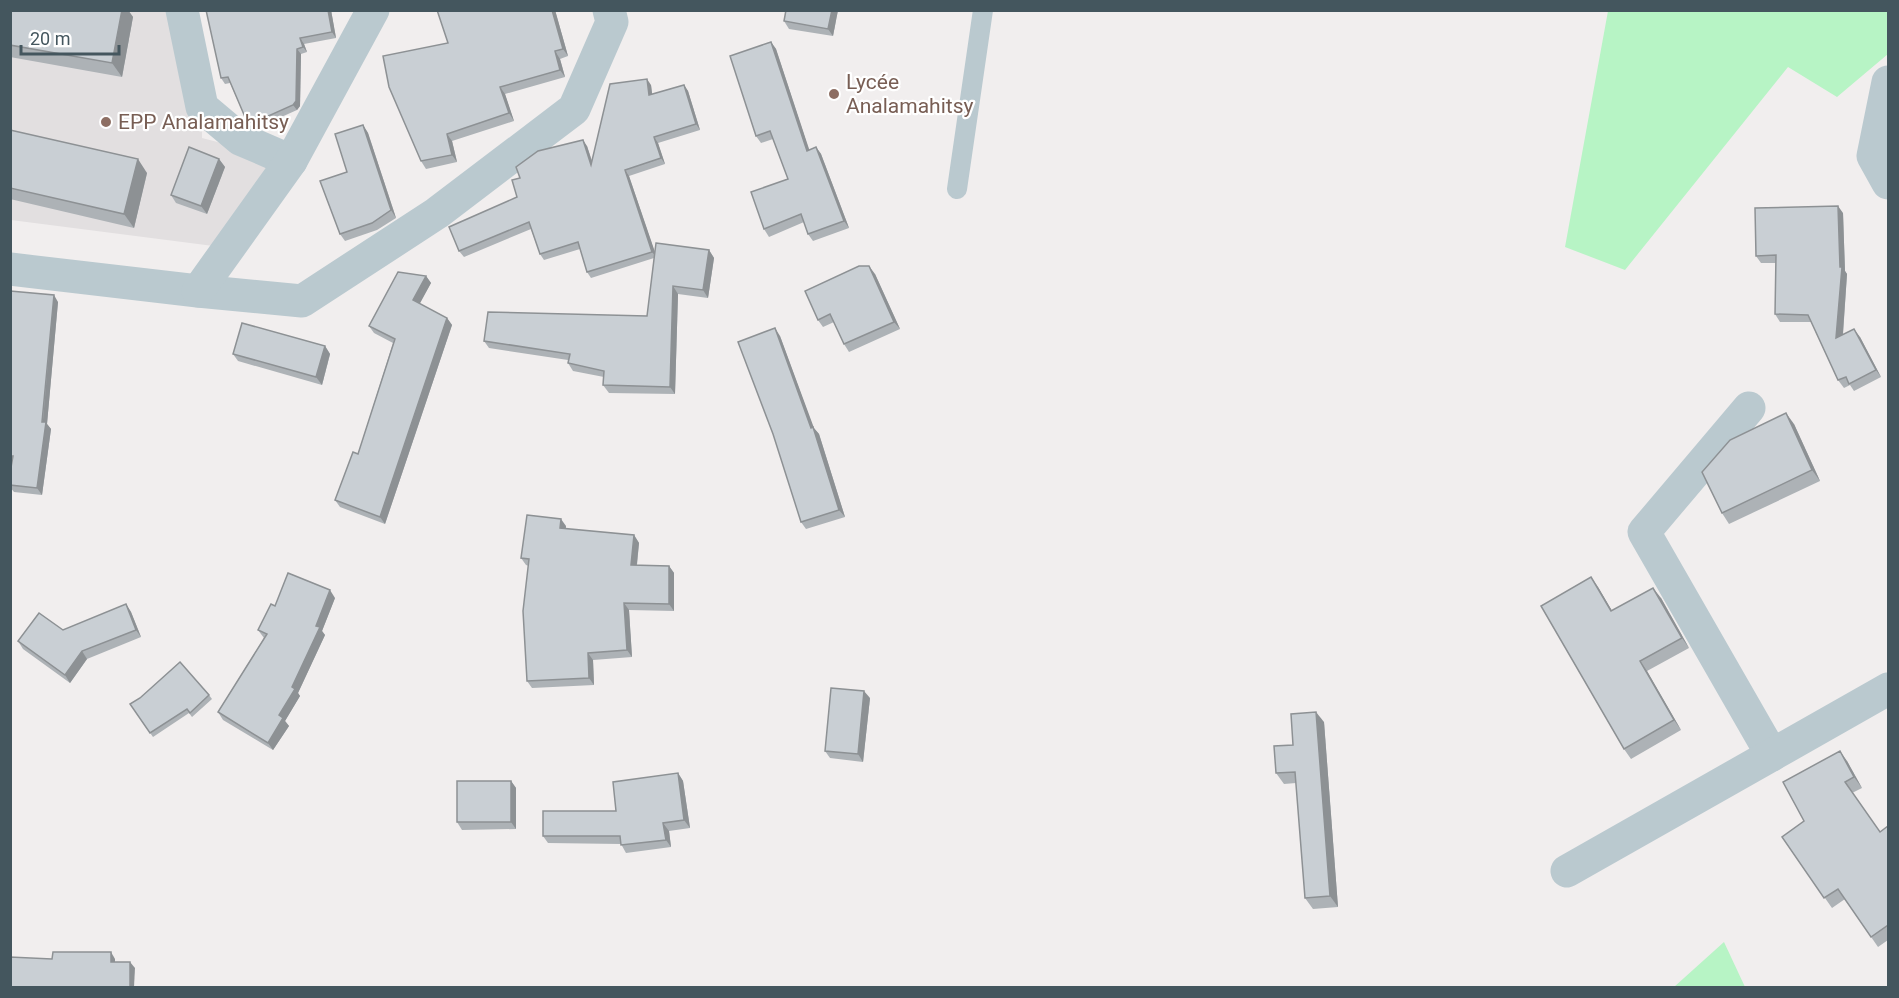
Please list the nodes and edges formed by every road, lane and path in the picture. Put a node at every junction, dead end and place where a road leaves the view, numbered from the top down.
1 (182, 10) edge
2 (373, 10) edge
3 (609, 10) edge
4 (982, 10) edge
5 (1888, 82) edge
6 (291, 161) junction
7 (1888, 183) edge
8 (957, 189) dead end
9 (10, 268) edge
10 (198, 291) junction
11 (1749, 408) dead end
12 (1888, 689) edge
13 (1772, 755) junction
14 (1567, 871) dead end

1 - 6 street
2 - 6 street
3 - 10 street
4 - 8 lane
5 - 7 street
6 - 10 street
9 - 10 street
11 - 13 street
12 - 13 street
13 - 14 street

